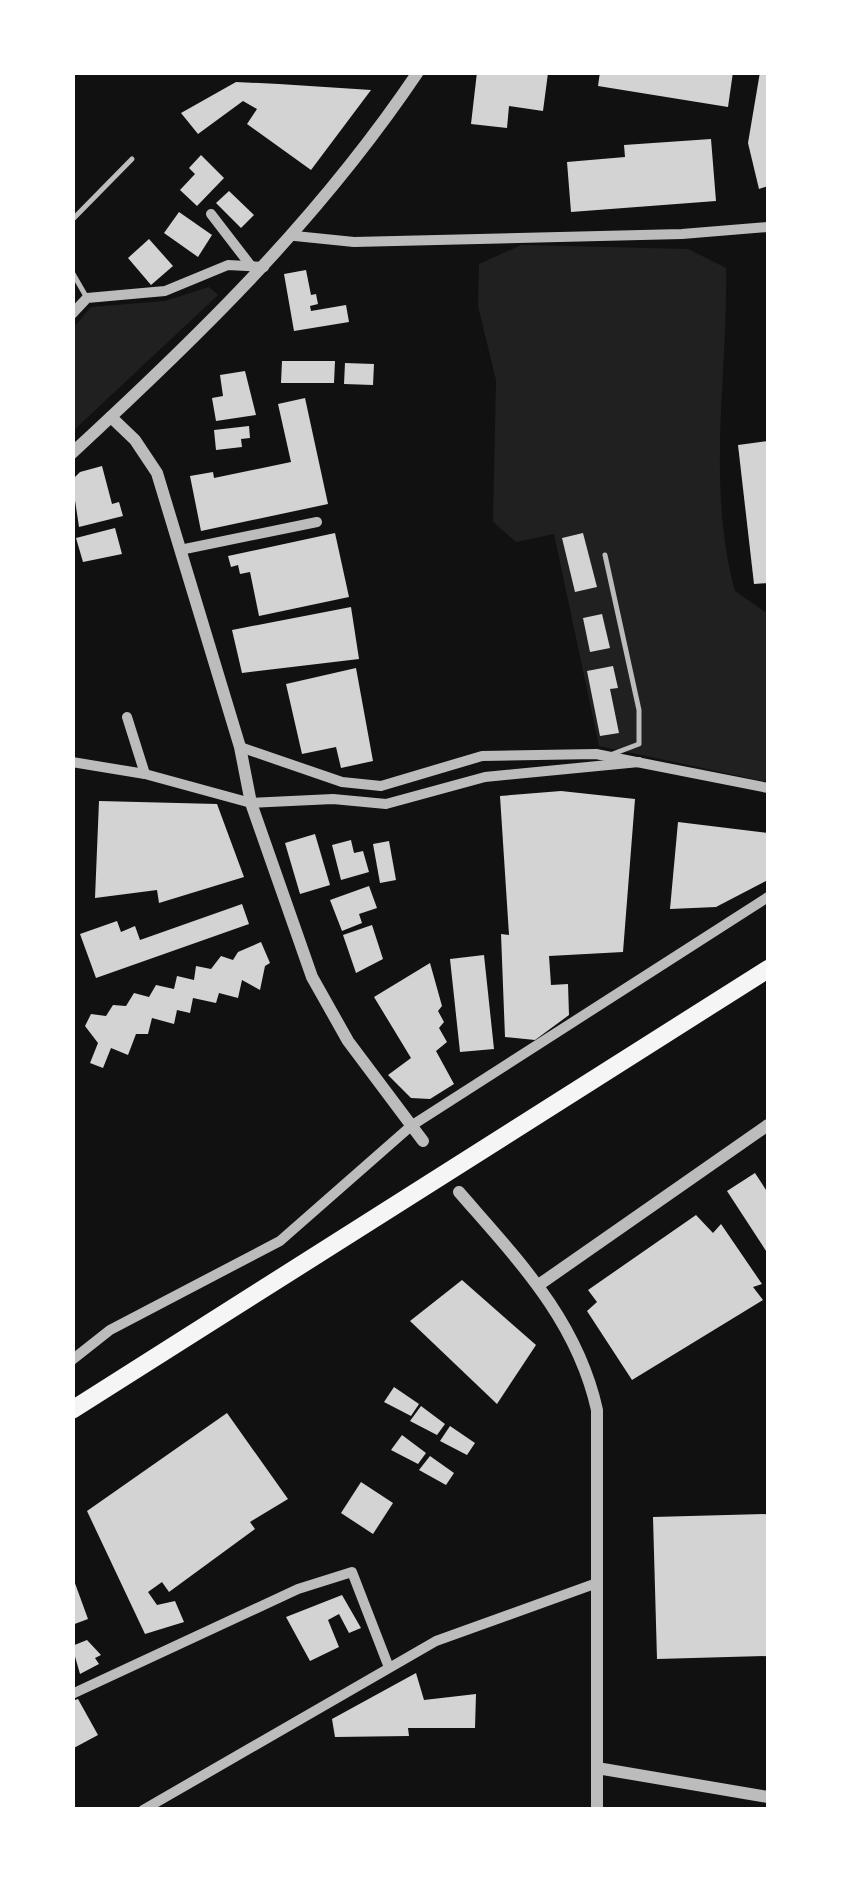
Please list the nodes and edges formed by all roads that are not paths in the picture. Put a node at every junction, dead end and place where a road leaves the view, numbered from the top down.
1 (418, 72) edge
2 (132, 159) dead end
3 (211, 214) dead end
4 (72, 220) edge
5 (768, 227) edge
6 (295, 236) junction
7 (257, 267) junction
8 (72, 272) edge
9 (87, 298) junction
10 (72, 314) edge
11 (111, 418) junction
12 (72, 453) edge
13 (317, 522) dead end
14 (180, 550) junction
15 (605, 555) dead end
16 (127, 718) dead end
17 (240, 748) junction
18 (607, 756) junction
19 (72, 762) edge
20 (638, 762) junction
21 (145, 774) junction
22 (768, 788) edge
23 (252, 804) junction
24 (768, 896) edge
25 (768, 970) edge
26 (768, 1125) edge
27 (411, 1126) junction
28 (423, 1141) dead end
29 (459, 1192) dead end
30 (540, 1284) junction
31 (72, 1360) edge
32 (72, 1410) edge
33 (597, 1583) junction
34 (388, 1665) junction
35 (72, 1694) edge
36 (597, 1768) junction
37 (768, 1797) edge
38 (143, 1810) edge
39 (597, 1810) edge

1 - 6 street
2 - 4 lane
3 - 7 street
5 - 6 street
6 - 7 street
7 - 9 street
7 - 11 street
8 - 9 lane
9 - 10 street
11 - 12 street
11 - 14 street
13 - 14 street
14 - 17 street
15 - 18 lane
16 - 21 street
17 - 18 street
17 - 23 street
18 - 20 street
19 - 21 street
20 - 22 street
20 - 23 street
21 - 23 street
23 - 27 street
24 - 27 street
25 - 32 highway
26 - 30 street
27 - 28 street
27 - 31 street
29 - 30 street
30 - 33 street
33 - 34 street
33 - 36 street
34 - 35 street
34 - 38 street
36 - 37 street
36 - 39 street

